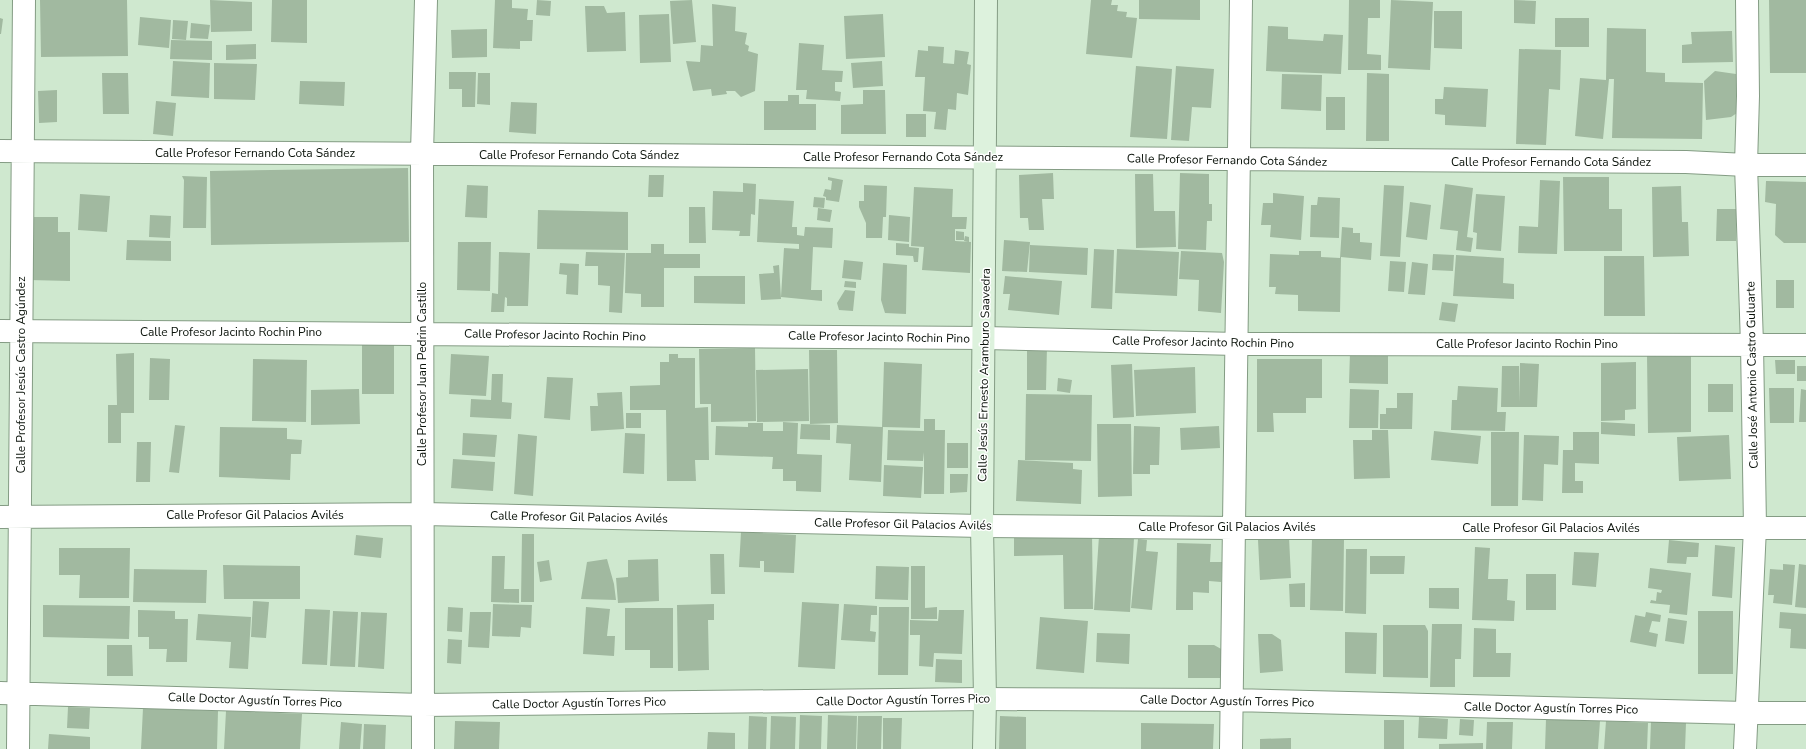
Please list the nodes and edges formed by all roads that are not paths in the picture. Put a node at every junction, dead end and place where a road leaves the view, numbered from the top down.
1 (24, 0) edge
2 (426, 0) edge
3 (986, 0) edge
4 (1241, 0) edge
5 (1747, 0) edge
6 (0, 151) edge
7 (23, 151) junction
8 (422, 154) junction
9 (985, 157) junction
10 (1239, 160) junction
11 (1746, 165) junction
12 (1806, 165) edge
13 (21, 331) junction
14 (0, 332) edge
15 (422, 333) junction
16 (984, 338) junction
17 (1236, 344) junction
18 (1752, 344) junction
19 (1806, 345) edge
20 (423, 514) junction
21 (10, 517) edge
22 (982, 526) junction
23 (1755, 527) junction
24 (1234, 528) junction
25 (1806, 528) edge
26 (9, 693) edge
27 (985, 699) junction
28 (1232, 700) junction
29 (423, 704) junction
30 (1746, 713) junction
31 (1806, 713) edge
32 (18, 749) edge
33 (423, 749) edge
34 (984, 749) edge
35 (1231, 749) edge
36 (1745, 749) edge

1 - 7 street, Calle Profesor Jesús Castro Agúndez
2 - 8 street, Calle Profesor Juan Pedrin Castillo
3 - 9 street, Calle Jesús Ernesto Aramburo Saavedra
4 - 10 street
5 - 11 street, Calle José Antonio Castro Guluarte
6 - 7 street, Calle Profesor Fernando Cota Sández
7 - 8 street, Calle Profesor Fernando Cota Sández
7 - 13 street, Calle Profesor Jesús Castro Agúndez
8 - 9 street, Calle Profesor Fernando Cota Sández
8 - 15 street, Calle Profesor Juan Pedrin Castillo
9 - 10 street, Calle Profesor Fernando Cota Sández
9 - 16 street, Calle Jesús Ernesto Aramburo Saavedra
10 - 11 street, Calle Profesor Fernando Cota Sández
10 - 17 street
11 - 12 street, Calle Profesor Fernando Cota Sández
11 - 18 street, Calle José Antonio Castro Guluarte
13 - 14 street, Calle Profesor Jacinto Rochin Pino
13 - 15 street, Calle Profesor Jacinto Rochin Pino
13 - 21 street, Calle Profesor Jesús Castro Agúndez
15 - 16 street, Calle Profesor Jacinto Rochin Pino
15 - 20 street, Calle Profesor Juan Pedrin Castillo
16 - 17 street, Calle Profesor Jacinto Rochin Pino
16 - 22 street, Calle Jesús Ernesto Aramburo Saavedra
17 - 18 street, Calle Profesor Jacinto Rochin Pino
17 - 24 street
18 - 19 street, Calle Profesor Jacinto Rochin Pino
18 - 23 street, Calle José Antonio Castro Guluarte
20 - 21 street, Calle Profesor Gil Palacios Avilés
20 - 22 street, Calle Profesor Gil Palacios Avilés
20 - 29 street, Calle Profesor Juan Pedrin Castillo
21 - 26 street, Calle Profesor Jesús Castro Agúndez
22 - 24 street, Calle Profesor Gil Palacios Avilés
22 - 27 street, Calle Jesús Ernesto Aramburo Saavedra
23 - 24 street, Calle Profesor Gil Palacios Avilés
23 - 25 street, Calle Profesor Gil Palacios Avilés
23 - 30 street, Calle José Antonio Castro Guluarte
24 - 28 street
26 - 29 street, Calle Doctor Agustín Torres Pico
26 - 32 street, Calle Profesor Jesús Castro Agúndez
27 - 28 street, Calle Doctor Agustín Torres Pico
27 - 29 street, Calle Doctor Agustín Torres Pico
27 - 34 street, Calle Jesús Ernesto Aramburo Saavedra
28 - 30 street, Calle Doctor Agustín Torres Pico
28 - 35 street
29 - 33 street, Calle Profesor Juan Pedrin Castillo
30 - 31 street, Calle Doctor Agustín Torres Pico
30 - 36 street, Calle José Antonio Castro Guluarte

